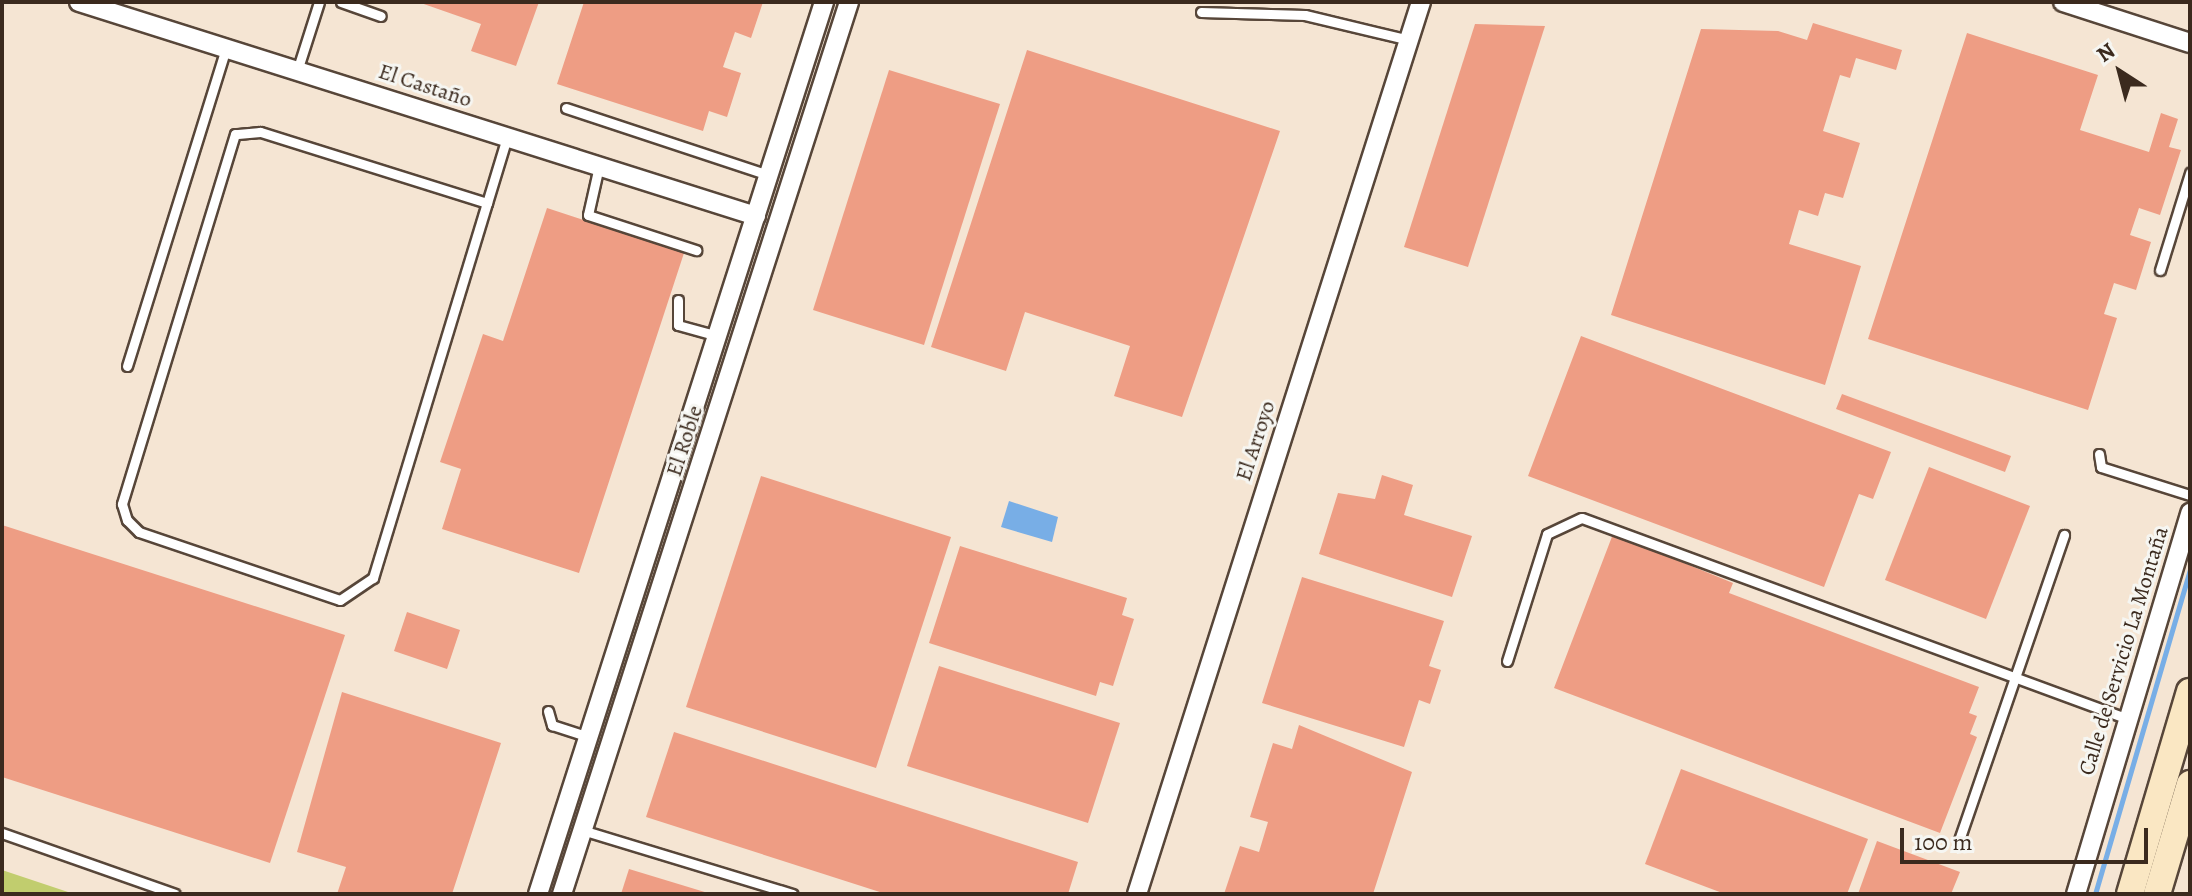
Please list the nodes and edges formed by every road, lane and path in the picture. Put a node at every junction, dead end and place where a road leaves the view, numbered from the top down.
1 (79, 2) edge
2 (319, 2) edge
3 (341, 2) edge
4 (824, 2) edge
5 (849, 2) edge
6 (1421, 2) edge
7 (2063, 2) edge
8 (1201, 12) dead end
9 (381, 16) dead end
10 (1409, 40) junction
11 (2190, 43) edge
12 (226, 49) junction
13 (297, 71) junction
14 (566, 108) dead end
15 (507, 137) junction
16 (599, 166) junction
17 (2190, 173) edge
18 (769, 175) junction
19 (487, 203) junction
20 (756, 216) junction
21 (696, 250) dead end
22 (2160, 270) dead end
23 (678, 300) dead end
24 (718, 336) junction
25 (127, 366) dead end
26 (2099, 454) dead end
27 (674, 475) junction
28 (697, 482) junction
29 (2190, 495) edge
30 (2190, 513) edge
31 (2064, 535) dead end
32 (1507, 661) dead end
33 (2015, 677) junction
34 (2190, 692) edge
35 (548, 711) dead end
36 (2128, 719) junction
37 (589, 737) junction
38 (2190, 784) edge
39 (582, 830) junction
40 (2, 833) edge
41 (1958, 843) dead end
42 (175, 894) edge
43 (538, 894) edge
44 (562, 894) edge
45 (793, 894) edge
46 (1137, 894) edge
47 (2076, 894) edge
48 (2130, 894) edge
49 (2157, 894) edge

1 - 12 street, El Castaño
2 - 13 lane
3 - 9 lane
4 - 18 street, El Roble
5 - 28 street, El Roble
6 - 10 street, El Arroyo
7 - 11 street
8 - 10 lane
10 - 46 street, El Arroyo
12 - 13 street, El Castaño
12 - 25 lane
13 - 15 street, El Castaño
14 - 18 lane
15 - 16 street, El Castaño
15 - 19 lane
16 - 20 street, El Castaño
16 - 21 lane
17 - 22 lane
18 - 20 street, El Roble
19 - 19 lane
20 - 24 street, El Roble
23 - 24 lane
24 - 27 street, El Roble
26 - 29 lane
27 - 28 street
27 - 37 street, El Roble
28 - 39 street, El Roble
30 - 36 street, Calle de Servicio La Montaña
31 - 33 lane
32 - 33 lane
33 - 36 lane
33 - 41 lane
34 - 48 main road
35 - 37 lane
36 - 47 street, Calle de Servicio La Montaña
37 - 43 street, El Roble
38 - 49 main road
39 - 44 street, El Roble
39 - 45 lane
40 - 42 lane

